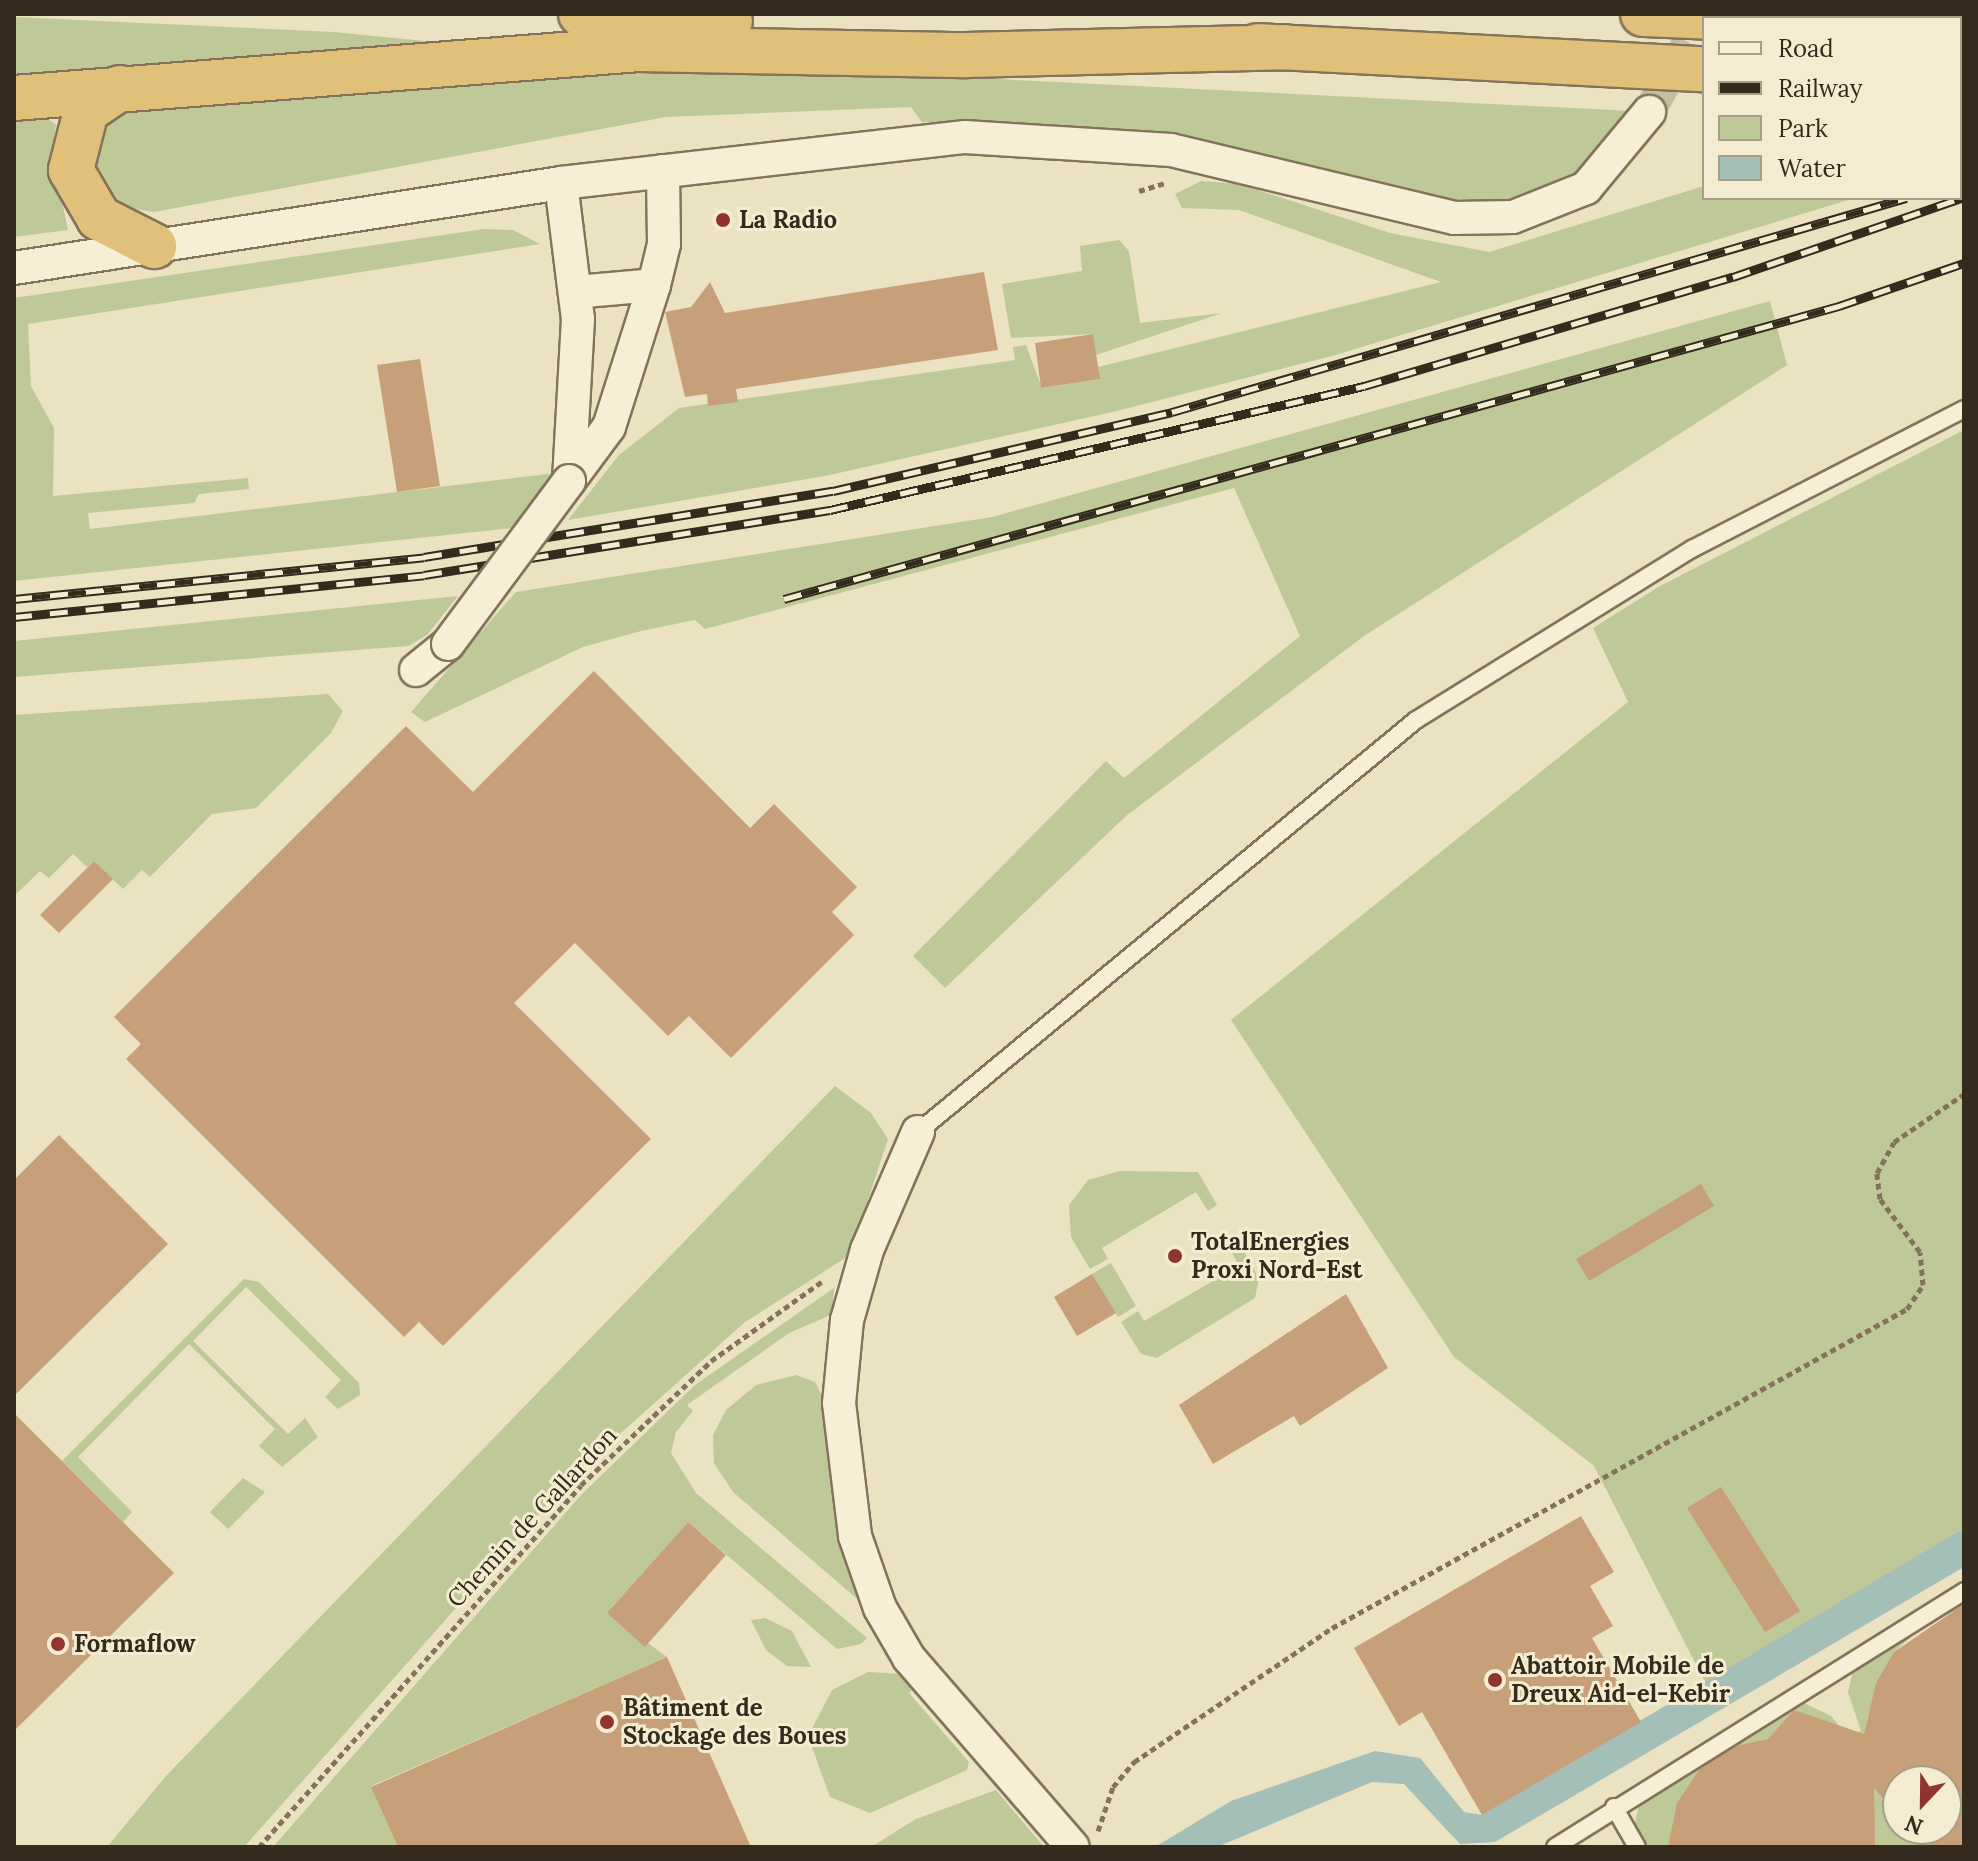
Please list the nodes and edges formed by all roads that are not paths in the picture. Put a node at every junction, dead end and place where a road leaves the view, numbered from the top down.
1 (581, 14) edge
2 (1643, 14) edge
3 (1702, 17) edge
4 (1285, 47) junction
5 (1702, 69) edge
6 (120, 88) junction
7 (14, 98) edge
8 (1649, 112) tunnel mouth
9 (663, 171) junction
10 (561, 183) junction
11 (154, 246) junction
12 (14, 268) edge
13 (654, 285) junction
14 (576, 292) junction
15 (1964, 409) edge
16 (569, 481) junction
17 (416, 670) dead end
18 (918, 1132) joint
19 (1964, 1591) edge
20 (1614, 1807) junction
21 (1084, 1845) edge
22 (1555, 1847) edge
23 (1637, 1847) edge

1 - 4 highway
2 - 3 highway
4 - 5 highway
4 - 6 highway
6 - 7 highway
6 - 11 highway
8 - 9 street
9 - 10 street
9 - 13 street
10 - 11 street
10 - 14 street
11 - 12 street
13 - 14 street
13 - 16 street
14 - 16 street
15 - 18 lane
16 - 17 street, bridge
18 - 21 street
19 - 20 lane
20 - 22 lane
20 - 23 lane

